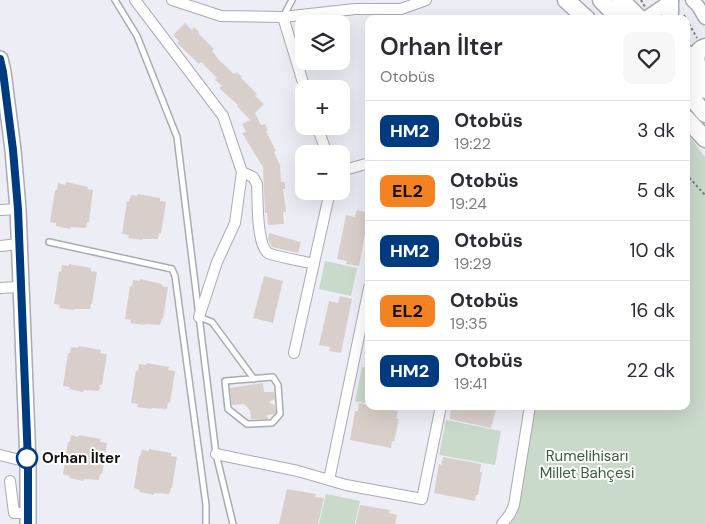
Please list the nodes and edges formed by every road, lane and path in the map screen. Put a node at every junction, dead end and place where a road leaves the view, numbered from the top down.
1 (115, 0) edge
2 (135, 0) edge
3 (172, 0) edge
4 (292, 0) edge
5 (426, 0) edge
6 (566, 0) edge
7 (601, 0) edge
8 (621, 0) edge
9 (669, 0) edge
10 (692, 0) edge
11 (700, 0) edge
12 (705, 9) edge
13 (583, 15) edge
14 (616, 15) edge
15 (640, 15) edge
16 (648, 15) edge
17 (676, 15) edge
18 (282, 17) junction
19 (705, 18) edge
20 (690, 27) edge
21 (703, 43) edge
22 (0, 59) edge
23 (696, 70) edge
24 (302, 80) edge
25 (705, 90) edge
26 (690, 96) edge
27 (705, 114) edge
28 (690, 122) edge
29 (705, 139) edge
30 (365, 164) edge
31 (350, 168) edge
32 (242, 172) junction
33 (690, 178) edge
34 (705, 195) edge
35 (328, 200) edge
36 (18, 209) junction
37 (0, 210) edge
38 (49, 242) dead end
39 (18, 244) junction
40 (0, 246) edge
41 (314, 264) junction
42 (20, 286) junction
43 (0, 288) edge
44 (365, 307) edge
45 (199, 317) junction
46 (294, 353) dead end
47 (254, 379) junction
48 (439, 410) edge
49 (529, 410) edge
50 (216, 454) junction
51 (0, 455) edge
52 (28, 462) junction
53 (328, 480) junction
54 (10, 481) dead end
55 (28, 519) edge
56 (206, 524) edge
57 (233, 524) edge
58 (502, 524) edge

1 - 45 lane
2 - 32 street
3 - 18 street
4 - 18 lane
5 - 18 street
6 - 13 main road
7 - 14 main road
8 - 15 main road
9 - 16 street
9 - 17 main road
10 - 19 street
11 - 12 street
18 - 24 street
20 - 21 path
21 - 23 main road
22 - 36 main road
23 - 25 main road
26 - 27 main road
28 - 29 main road
30 - 31 street
32 - 41 street
32 - 45 street
33 - 34 path
35 - 41 street
36 - 37 street
36 - 39 main road
38 - 56 lane
39 - 40 street
39 - 42 main road
41 - 46 street
42 - 43 street
42 - 52 main road
44 - 53 street
45 - 47 lane
45 - 50 lane
47 - 47 lane
48 - 53 street
49 - 58 street
50 - 53 street
50 - 57 lane
51 - 52 street
52 - 55 main road
54 - 55 street

